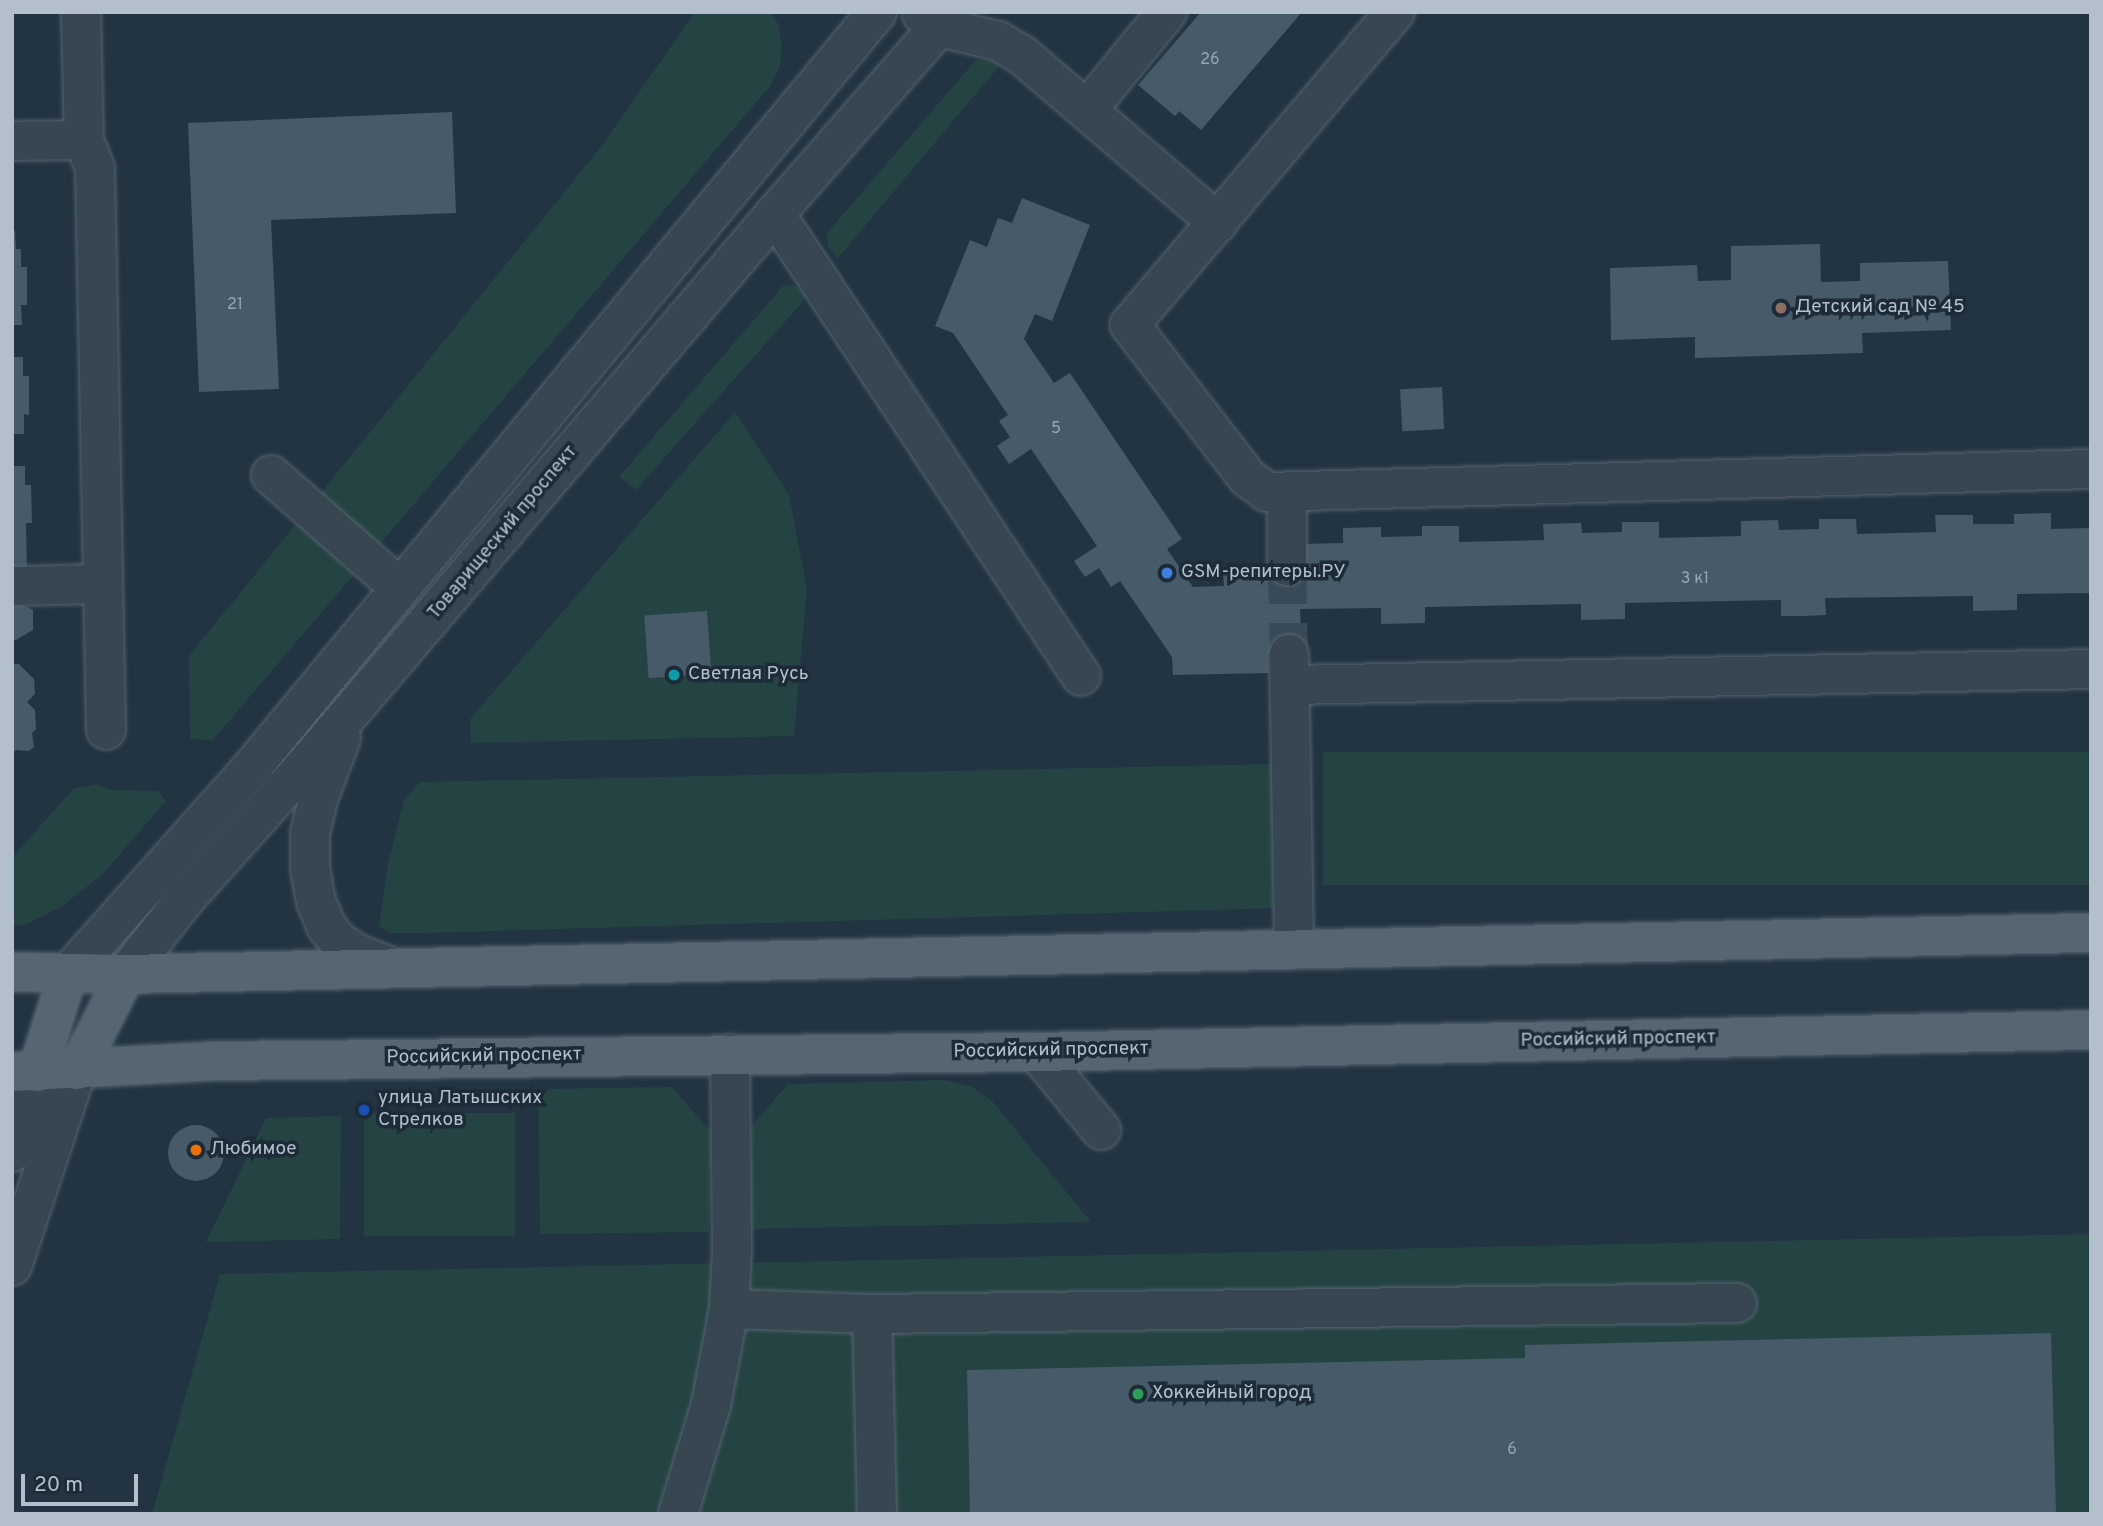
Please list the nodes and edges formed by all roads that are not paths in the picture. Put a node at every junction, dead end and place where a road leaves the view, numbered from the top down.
1 (81, 12) edge
2 (877, 12) edge
3 (1167, 12) edge
4 (1395, 12) edge
5 (937, 17) edge
6 (1087, 110) junction
7 (83, 140) junction
8 (12, 141) edge
9 (775, 214) junction
10 (1218, 223) junction
11 (2091, 469) edge
12 (271, 475) dead end
13 (1287, 493) junction
14 (1287, 566) tunnel mouth
15 (103, 584) junction
16 (12, 586) edge
17 (400, 588) junction
18 (2091, 669) edge
19 (1081, 676) dead end
20 (352, 710) junction
21 (106, 730) dead end
22 (2091, 933) edge
23 (1294, 949) junction
24 (394, 968) junction
25 (12, 972) edge
26 (68, 974) junction
27 (126, 974) junction
28 (2091, 1030) edge
29 (1037, 1052) junction
30 (730, 1054) junction
31 (77, 1070) junction
32 (25, 1072) edge
33 (1101, 1130) dead end
34 (12, 1152) edge
35 (12, 1266) edge
36 (1737, 1303) dead end
37 (729, 1309) junction
38 (872, 1314) junction
39 (678, 1514) edge
40 (877, 1514) edge

1 - 7 street
2 - 17 street
3 - 6 street
4 - 10 street
5 - 6 street
5 - 9 street, Товарищеский проспект
6 - 10 street
7 - 8 street
7 - 15 street
9 - 19 street
9 - 20 street, Товарищеский проспект
10 - 13 street
11 - 13 street
12 - 17 street
13 - 14 street
15 - 16 street
15 - 21 street
17 - 26 street
18 - 23 street
20 - 24 street
20 - 27 street, Товарищеский проспект
22 - 23 main road
23 - 24 main road
24 - 27 main road
25 - 26 main road
26 - 27 main road
26 - 32 main road
27 - 31 main road, Товарищеский проспект
28 - 29 main road, Российский проспект
29 - 30 main road, Российский проспект
29 - 33 street
30 - 31 main road, Российский проспект
30 - 37 street
31 - 32 main road, Российский проспект
31 - 35 street
32 - 34 street
36 - 38 street
37 - 38 street
37 - 39 street
38 - 40 street

